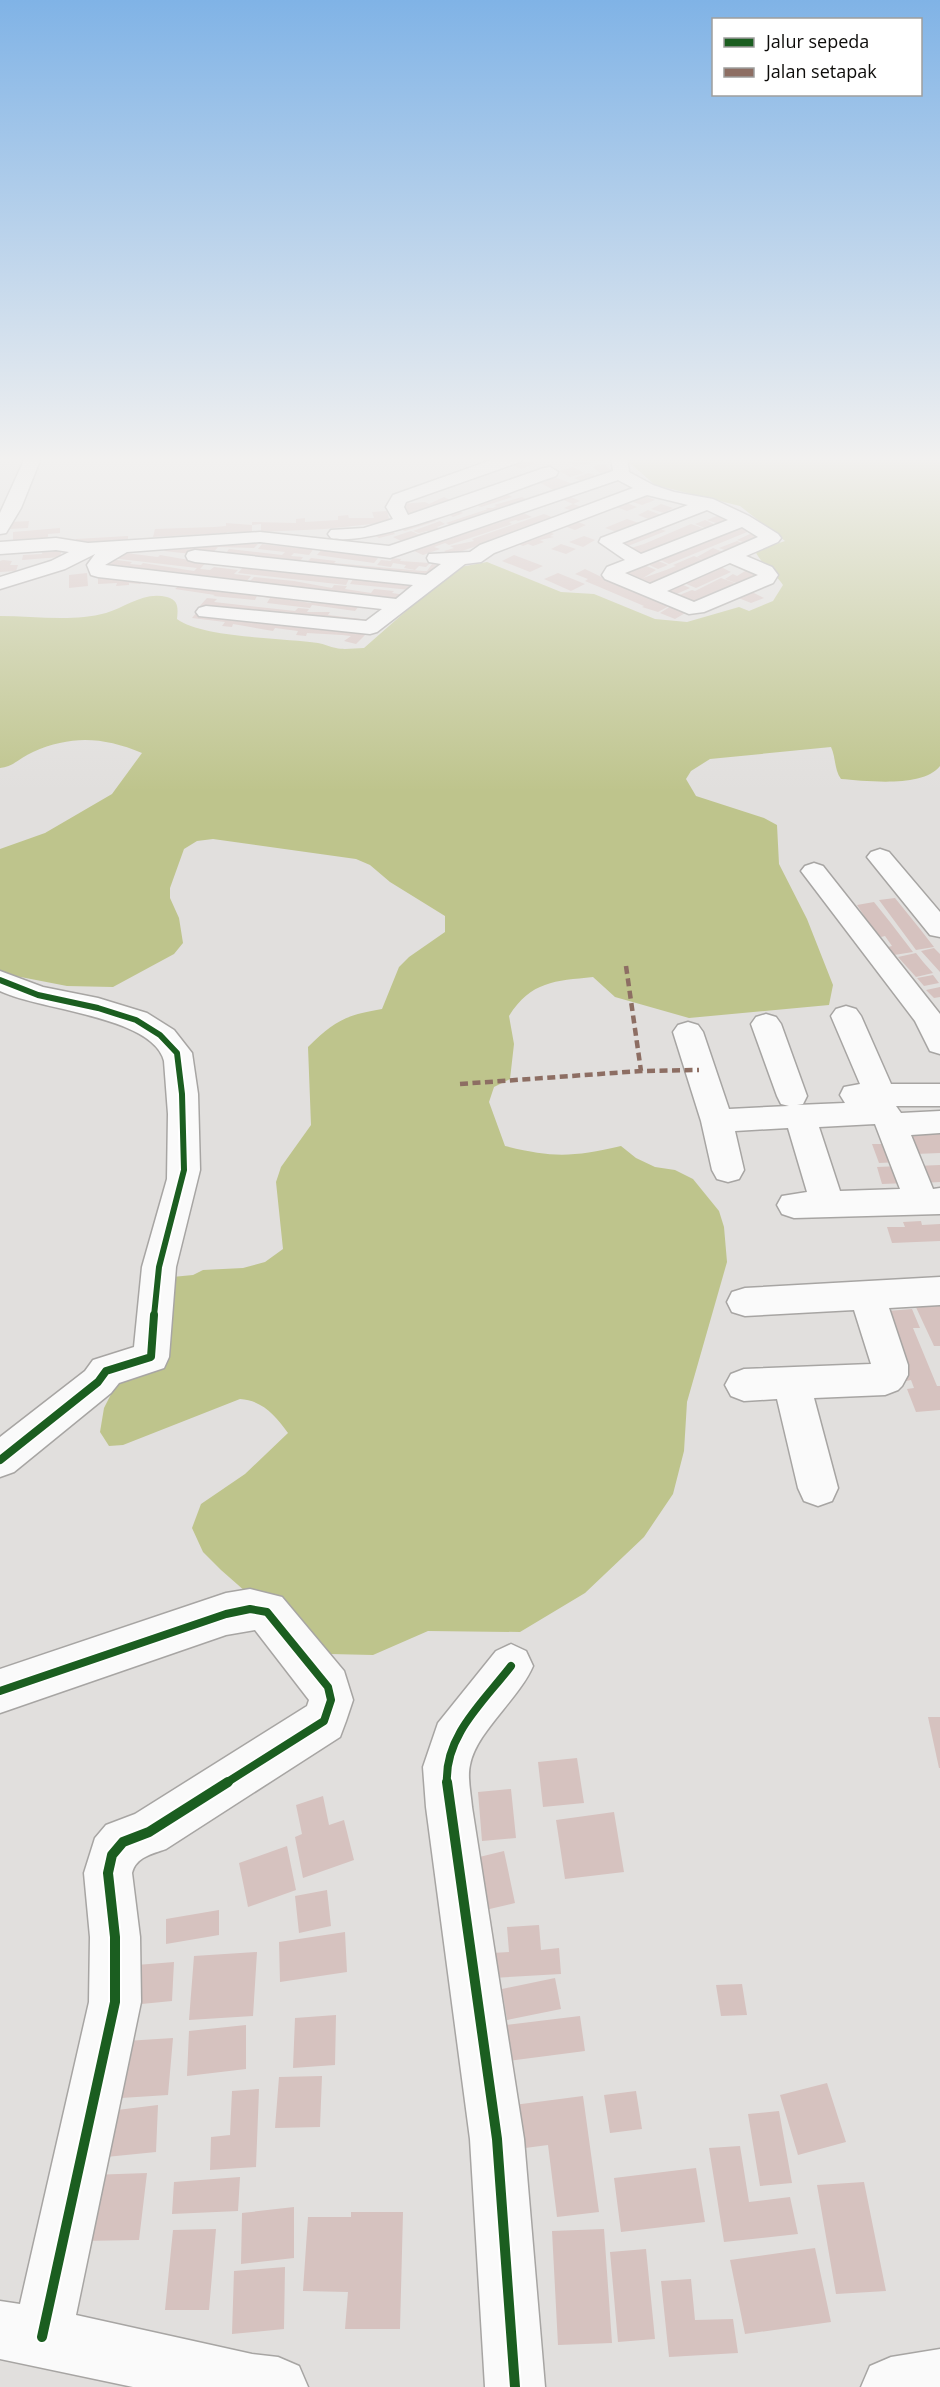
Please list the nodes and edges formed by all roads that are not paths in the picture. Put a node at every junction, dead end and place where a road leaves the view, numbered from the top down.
1 (44, 569) edge
2 (97, 569) edge
3 (321, 569) edge
4 (445, 569) edge
5 (618, 569) edge
6 (704, 569) edge
7 (759, 569) edge
8 (428, 581) junction
9 (0, 583) edge
10 (649, 592) junction
11 (399, 605) junction
12 (206, 612) dead end
13 (880, 856) dead end
14 (814, 871) dead end
15 (940, 929) edge
16 (0, 980) edge
17 (846, 1016) dead end
18 (766, 1024) dead end
19 (688, 1032) dead end
20 (940, 1044) edge
21 (880, 1094) junction
22 (940, 1095) edge
23 (796, 1106) junction
24 (713, 1110) junction
25 (940, 1122) edge
26 (891, 1125) junction
27 (728, 1170) dead end
28 (931, 1201) edge
29 (827, 1204) junction
30 (794, 1205) dead end
31 (940, 1292) edge
32 (867, 1295) junction
33 (745, 1302) dead end
34 (792, 1383) junction
35 (744, 1385) dead end
36 (0, 1460) edge
37 (818, 1488) dead end
38 (511, 1666) dead end
39 (0, 1691) edge
40 (21, 2334) edge
41 (940, 2379) edge
42 (261, 2386) edge
43 (515, 2387) edge
44 (891, 2387) edge

1 - 9 street
2 - 11 street
3 - 8 street
4 - 8 street
5 - 10 street
6 - 10 street
7 - 10 street
8 - 11 street
11 - 12 street
13 - 15 street
14 - 20 street
16 - 36 street
17 - 21 street
18 - 23 street
19 - 24 street
21 - 22 street
21 - 23 street
23 - 24 street
23 - 26 street
23 - 29 street
24 - 27 street
25 - 26 street
26 - 28 street
28 - 29 street
29 - 30 street
31 - 32 street
32 - 33 street
32 - 34 street
34 - 35 street
34 - 37 street
38 - 43 street
39 - 40 street
40 - 42 street
41 - 44 street

